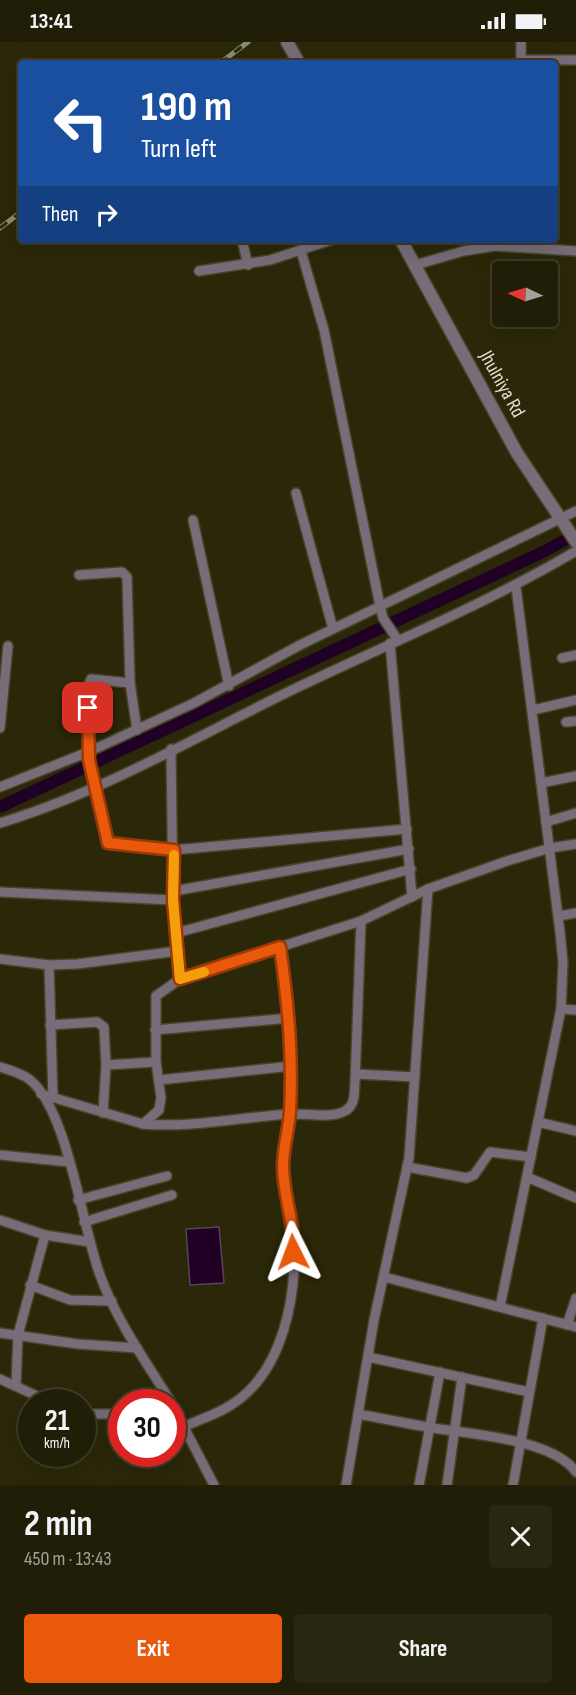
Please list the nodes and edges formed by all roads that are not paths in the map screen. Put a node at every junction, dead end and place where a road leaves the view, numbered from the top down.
1 (287, 42) edge
2 (521, 42) edge
3 (297, 60) edge
4 (519, 60) edge
5 (576, 60) edge
6 (558, 61) edge
7 (243, 243) edge
8 (323, 243) edge
9 (403, 243) edge
10 (576, 250) edge
11 (301, 251) junction
12 (248, 265) junction
13 (415, 265) junction
14 (199, 271) dead end
15 (296, 493) dead end
16 (576, 511) edge
17 (193, 520) dead end
18 (565, 524) junction
19 (576, 541) edge
20 (576, 551) edge
21 (79, 576) dead end
22 (516, 587) junction
23 (380, 606) junction
24 (333, 629) junction
25 (393, 638) junction
26 (8, 646) dead end
27 (576, 655) edge
28 (562, 658) dead end
29 (130, 683) junction
30 (229, 686) junction
31 (576, 700) edge
32 (533, 710) junction
33 (0, 728) edge
34 (136, 730) junction
35 (171, 749) junction
36 (89, 756) junction
37 (576, 776) edge
38 (541, 783) junction
39 (95, 784) junction
40 (0, 787) edge
41 (576, 813) edge
42 (546, 822) junction
43 (0, 823) edge
44 (407, 829) junction
45 (576, 844) edge
46 (550, 848) junction
47 (409, 849) junction
48 (174, 850) junction
49 (411, 869) junction
50 (428, 889) junction
51 (0, 892) edge
52 (173, 895) junction
53 (411, 897) junction
54 (576, 913) edge
55 (559, 916) junction
56 (361, 921) junction
57 (176, 933) junction
58 (280, 947) junction
59 (178, 951) junction
60 (0, 959) edge
61 (49, 965) junction
62 (180, 979) junction
63 (561, 1009) junction
64 (576, 1010) edge
65 (290, 1018) junction
66 (50, 1025) junction
67 (155, 1030) junction
68 (156, 1062) junction
69 (106, 1065) junction
70 (292, 1066) junction
71 (0, 1067) edge
72 (356, 1074) junction
73 (415, 1077) junction
74 (159, 1080) junction
75 (41, 1094) junction
76 (53, 1098) junction
77 (103, 1113) junction
78 (290, 1114) junction
79 (538, 1122) junction
80 (143, 1124) junction
81 (576, 1131) edge
82 (0, 1155) edge
83 (531, 1157) junction
84 (69, 1162) junction
85 (407, 1167) junction
86 (167, 1176) dead end
87 (527, 1177) junction
88 (172, 1196) dead end
89 (576, 1198) edge
90 (78, 1200) junction
91 (0, 1220) edge
92 (84, 1222) junction
93 (45, 1235) junction
94 (90, 1242) junction
95 (384, 1277) junction
96 (30, 1285) junction
97 (576, 1298) edge
98 (112, 1301) junction
99 (500, 1307) junction
100 (543, 1318) junction
101 (572, 1326) edge
102 (0, 1333) edge
103 (18, 1335) junction
104 (137, 1347) junction
105 (368, 1356) junction
106 (440, 1372) junction
107 (462, 1377) junction
108 (0, 1379) edge
109 (16, 1386) junction
110 (22, 1389) edge
111 (162, 1389) edge
112 (529, 1392) junction
113 (358, 1414) junction
114 (186, 1426) joint
115 (429, 1428) junction
116 (454, 1430) junction
117 (520, 1444) junction
118 (576, 1472) edge
119 (214, 1485) edge
120 (346, 1485) edge
121 (419, 1485) edge
122 (447, 1485) edge
123 (513, 1485) edge

1 - 3 street
2 - 4 street
5 - 6 street
7 - 12 street
8 - 11 street
9 - 13 street, Jhulniya Rd
10 - 13 street
11 - 12 street
11 - 23 street
12 - 14 street
13 - 18 street, Jhulniya Rd
15 - 24 street
16 - 18 street
17 - 30 street
18 - 19 street, Jhulniya Rd
18 - 23 street
20 - 22 street
21 - 29 street
22 - 25 street
22 - 32 street
23 - 24 street
23 - 25 street
24 - 30 street
25 - 35 street
25 - 44 street
26 - 33 street
27 - 28 street
29 - 34 street
29 - 36 street
30 - 34 street
31 - 32 street
32 - 38 street
34 - 36 street
35 - 39 street
35 - 48 street
36 - 39 street
36 - 40 street
37 - 38 street
38 - 42 street
39 - 43 street
39 - 48 street
41 - 42 street
42 - 46 street
44 - 47 street
44 - 48 street
45 - 46 street
46 - 50 street
46 - 55 street
47 - 49 street
47 - 52 street
48 - 52 street
49 - 53 street
49 - 57 street
50 - 53 street
50 - 73 street
51 - 52 street
52 - 57 street
53 - 56 street
54 - 55 street
55 - 63 street
56 - 58 street
56 - 72 street
57 - 59 street
58 - 62 street
58 - 65 street
59 - 61 street
59 - 62 street
60 - 61 street
61 - 66 street
62 - 67 street
63 - 64 street
63 - 79 street
65 - 67 street
65 - 70 street
66 - 69 street
66 - 76 street
67 - 68 street
68 - 69 street
68 - 74 street
69 - 77 street
70 - 74 street
70 - 78 street
71 - 75 street
72 - 73 street
72 - 78 street
73 - 85 street
74 - 80 street
75 - 76 street
75 - 84 street
76 - 77 street
77 - 80 street
78 - 80 street
78 - 114 street
79 - 81 street
79 - 83 street
82 - 84 street
83 - 85 street
83 - 87 street
84 - 90 street
85 - 95 street
86 - 90 street
87 - 89 street
87 - 99 street
88 - 92 street
90 - 92 street
91 - 93 street
92 - 94 street
93 - 94 street
93 - 96 street
94 - 98 street
95 - 99 street
95 - 105 street
96 - 98 street
96 - 103 street
97 - 101 street
98 - 104 street
99 - 100 street
100 - 101 street
100 - 112 street
102 - 103 street
103 - 104 street
103 - 109 street
104 - 111 street
105 - 106 street
105 - 113 street
106 - 107 street
106 - 115 street
107 - 112 street
107 - 116 street
108 - 109 street
109 - 110 street
112 - 117 street
113 - 115 street
113 - 120 street
114 - 119 street
115 - 116 street
115 - 121 street
116 - 117 street
116 - 122 street
117 - 118 street
117 - 123 street

